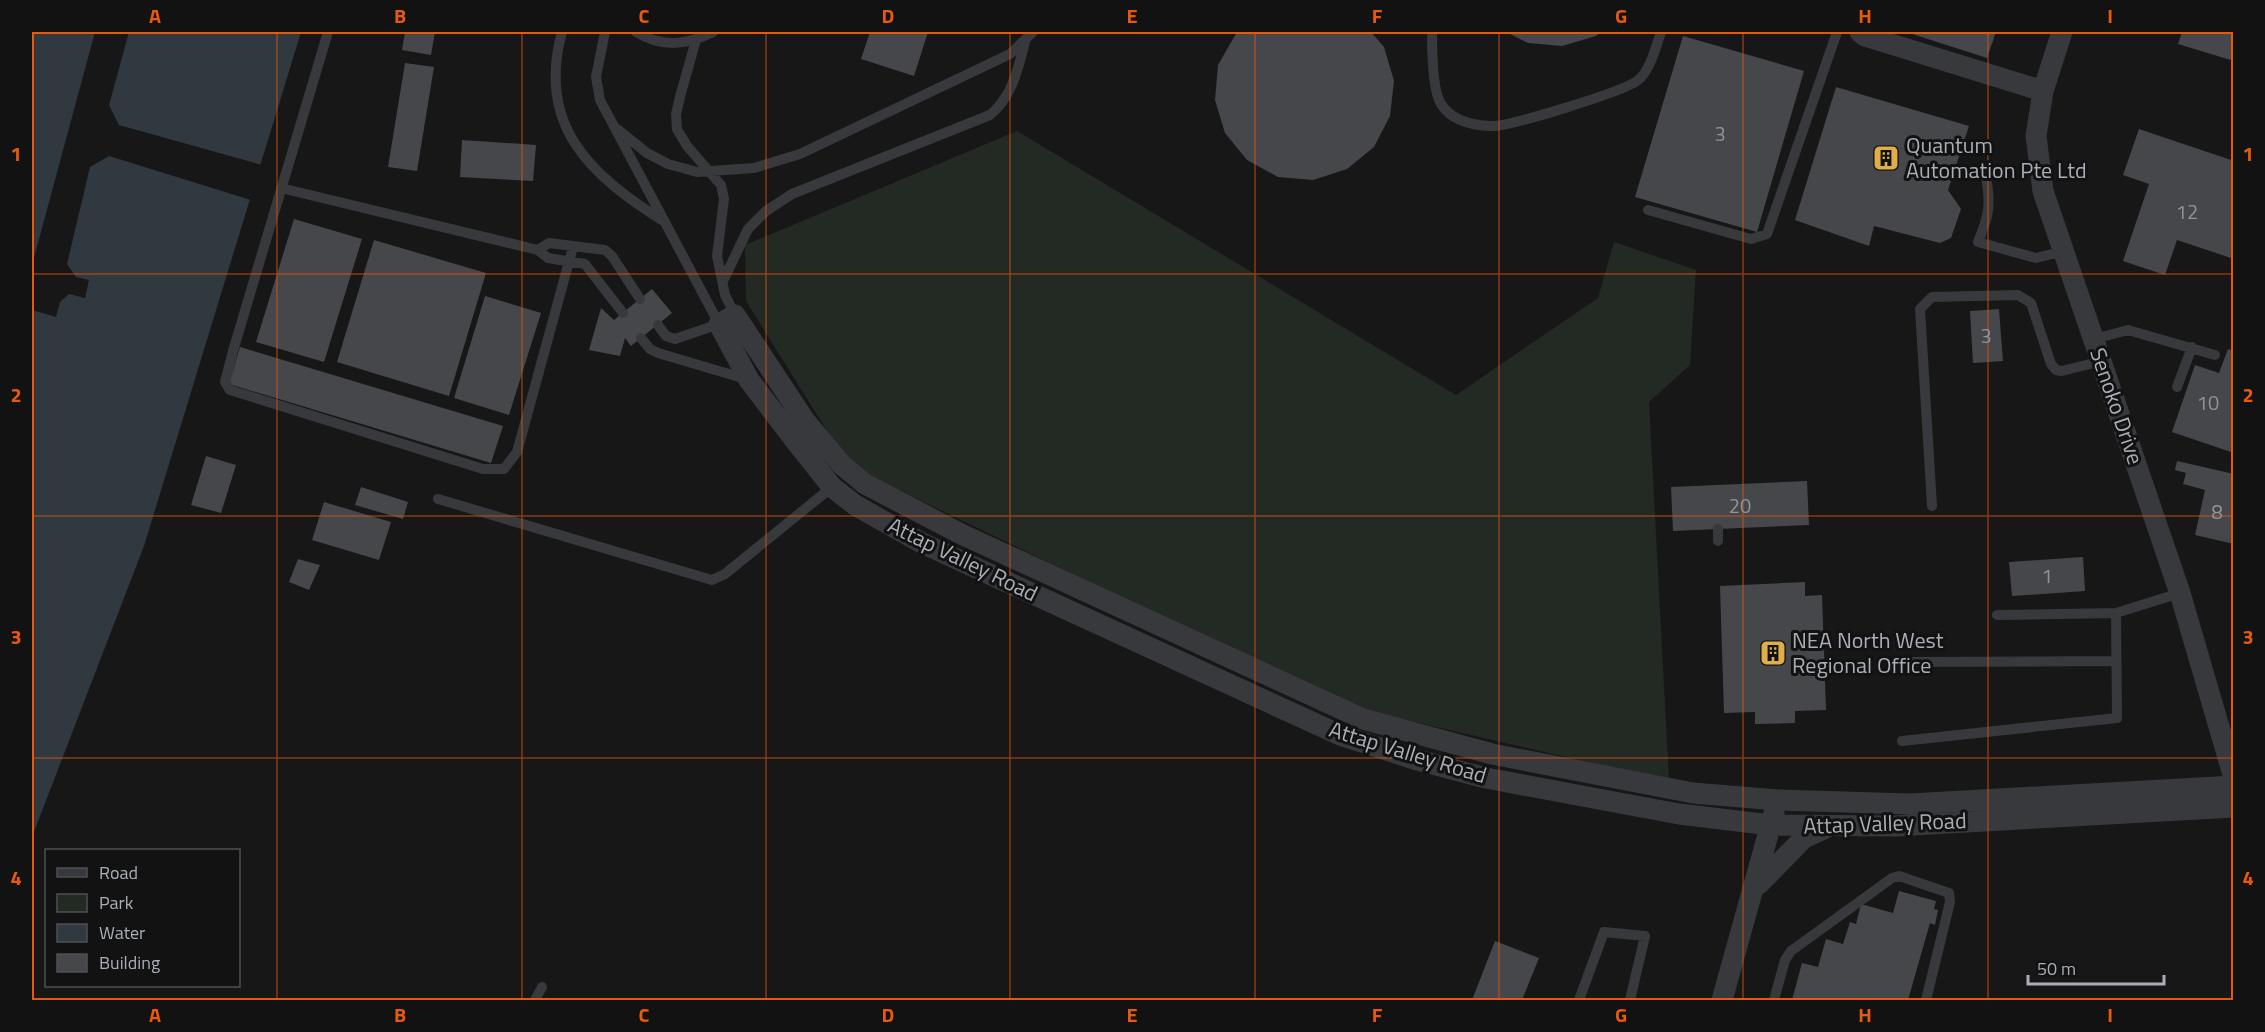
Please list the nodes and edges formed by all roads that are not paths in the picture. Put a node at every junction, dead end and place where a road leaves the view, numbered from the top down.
1 (327, 32) edge
2 (562, 32) edge
3 (605, 32) edge
4 (636, 32) edge
5 (713, 32) edge
6 (1033, 32) edge
7 (1432, 32) edge
8 (1661, 32) edge
9 (1837, 32) edge
10 (1860, 32) edge
11 (2062, 32) edge
12 (696, 40) junction
13 (1025, 42) junction
14 (2043, 91) junction
15 (617, 129) junction
16 (710, 171) junction
17 (1986, 177) dead end
18 (281, 188) junction
19 (1648, 210) dead end
20 (665, 222) junction
21 (573, 247) junction
22 (538, 250) junction
23 (2064, 250) junction
24 (569, 261) junction
25 (723, 279) junction
26 (640, 299) dead end
27 (623, 313) dead end
28 (727, 319) junction
29 (658, 325) dead end
30 (641, 338) dead end
31 (2094, 339) junction
32 (2192, 347) junction
33 (2216, 355) dead end
34 (2102, 361) junction
35 (749, 380) junction
36 (2177, 387) dead end
37 (832, 487) junction
38 (438, 499) dead end
39 (1932, 506) dead end
40 (1718, 529) dead end
41 (1718, 541) dead end
42 (2180, 593) junction
43 (2116, 612) junction
44 (1997, 615) dead end
45 (2116, 661) junction
46 (1908, 662) dead end
47 (1902, 741) dead end
48 (1492, 754) junction
49 (1486, 778) junction
50 (2234, 778) edge
51 (2234, 786) edge
52 (1693, 793) junction
53 (1778, 800) junction
54 (2234, 807) edge
55 (1689, 815) junction
56 (1771, 825) junction
57 (1829, 827) junction
58 (1754, 889) junction
59 (542, 987) dead end
60 (535, 1000) edge
61 (1579, 1000) edge
62 (1628, 1000) edge
63 (1722, 1000) edge
64 (1774, 1000) edge
65 (1926, 1000) edge

1 - 18 lane
2 - 20 lane
3 - 15 lane
4 - 12 lane
5 - 12 lane
6 - 13 lane
7 - 8 lane
9 - 19 lane
10 - 14 street
11 - 14 street, Senoko Drive
12 - 16 lane
13 - 16 lane
13 - 25 lane
14 - 23 street, Senoko Drive
15 - 16 lane
15 - 20 lane
16 - 25 lane
17 - 23 lane
18 - 22 lane
18 - 24 lane
20 - 28 lane
21 - 22 lane
21 - 24 lane
21 - 26 lane
22 - 24 lane
23 - 31 street, Senoko Drive
24 - 27 lane
25 - 28 lane
28 - 29 lane
28 - 35 street, Attap Valley Road
28 - 48 street, Attap Valley Road
30 - 35 lane
31 - 32 lane
31 - 34 street, Senoko Drive
32 - 33 lane
32 - 36 lane
34 - 39 lane
34 - 42 street, Senoko Drive
35 - 37 street, Attap Valley Road
37 - 38 lane
37 - 49 street, Attap Valley Road
40 - 41 lane
42 - 43 lane
42 - 50 street, Senoko Drive
43 - 44 lane
43 - 45 lane
45 - 46 lane
45 - 47 lane
48 - 49 street
48 - 52 street, Attap Valley Road
49 - 55 street, Attap Valley Road
51 - 53 street, Attap Valley Road
52 - 53 street, Attap Valley Road
52 - 55 lane
53 - 56 street
54 - 57 street, Attap Valley Road
55 - 56 street, Attap Valley Road
56 - 57 street, Attap Valley Road
56 - 58 street
57 - 58 street
58 - 63 street
59 - 60 lane
61 - 62 lane
64 - 65 lane

